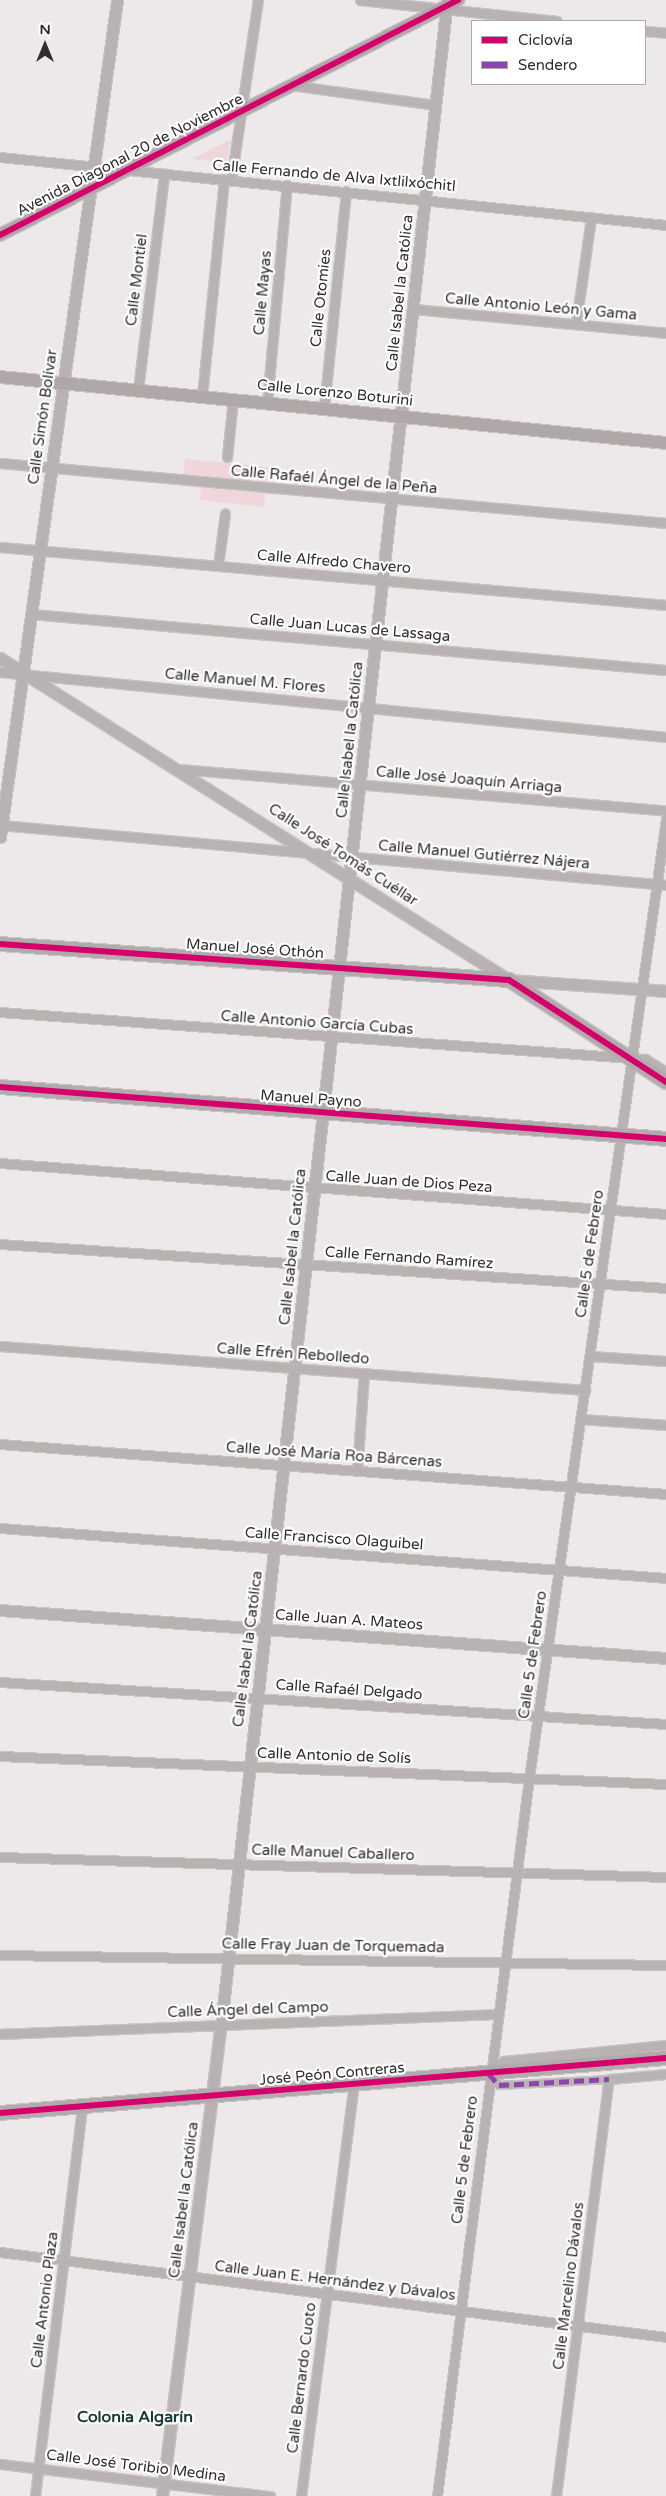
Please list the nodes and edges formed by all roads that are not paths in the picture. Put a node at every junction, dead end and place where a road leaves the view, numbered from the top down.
1 (117, 0) edge
2 (258, 0) edge
3 (360, 0) edge
4 (458, 0) edge
5 (447, 4) edge
6 (551, 20) edge
7 (646, 31) edge
8 (666, 33) edge
9 (297, 86) junction
10 (436, 105) junction
11 (243, 112) junction
12 (0, 157) edge
13 (94, 167) junction
14 (127, 170) junction
15 (164, 174) junction
16 (227, 180) junction
17 (288, 185) junction
18 (90, 188) junction
19 (346, 191) junction
20 (425, 198) junction
21 (591, 217) junction
22 (666, 225) edge
23 (0, 235) edge
24 (413, 309) junction
25 (576, 323) junction
26 (666, 332) edge
27 (0, 377) edge
28 (63, 383) junction
29 (138, 390) junction
30 (202, 396) junction
31 (233, 400) junction
32 (267, 403) junction
33 (324, 408) junction
34 (401, 416) junction
35 (666, 443) edge
36 (227, 457) dead end
37 (0, 462) edge
38 (51, 468) junction
39 (392, 499) junction
40 (225, 513) dead end
41 (666, 523) edge
42 (0, 547) edge
43 (40, 550) junction
44 (218, 566) junction
45 (382, 581) junction
46 (666, 605) edge
47 (31, 614) junction
48 (376, 643) junction
49 (0, 658) edge
50 (666, 670) edge
51 (0, 672) edge
52 (23, 674) junction
53 (368, 706) junction
54 (666, 736) edge
55 (180, 769) junction
56 (360, 785) junction
57 (666, 811) edge
58 (666, 819) edge
59 (0, 830) edge
60 (309, 853) junction
61 (351, 857) junction
62 (349, 880) junction
63 (661, 885) edge
64 (0, 944) edge
65 (339, 968) junction
66 (509, 980) junction
67 (642, 989) junction
68 (666, 991) edge
69 (0, 1012) edge
70 (331, 1039) junction
71 (631, 1060) junction
72 (666, 1072) edge
73 (666, 1082) edge
74 (0, 1087) edge
75 (323, 1113) junction
76 (621, 1135) junction
77 (665, 1139) edge
78 (0, 1163) edge
79 (314, 1188) junction
80 (611, 1210) junction
81 (666, 1214) edge
82 (0, 1244) edge
83 (306, 1265) junction
84 (600, 1284) junction
85 (666, 1288) edge
86 (0, 1346) edge
87 (590, 1356) junction
88 (666, 1361) edge
89 (294, 1368) junction
90 (364, 1373) junction
91 (585, 1390) junction
92 (581, 1418) junction
93 (666, 1425) edge
94 (0, 1444) edge
95 (284, 1465) junction
96 (356, 1471) junction
97 (571, 1487) junction
98 (666, 1494) edge
99 (0, 1528) edge
100 (275, 1549) junction
101 (559, 1570) junction
102 (666, 1578) edge
103 (0, 1610) edge
104 (266, 1629) junction
105 (548, 1650) junction
106 (666, 1658) edge
107 (0, 1682) edge
108 (257, 1698) junction
109 (538, 1716) junction
110 (666, 1724) edge
111 (0, 1756) edge
112 (250, 1766) junction
113 (528, 1778) junction
114 (666, 1784) edge
115 (0, 1857) edge
116 (238, 1864) junction
117 (517, 1872) junction
118 (666, 1877) edge
119 (0, 1955) edge
120 (228, 1959) junction
121 (504, 1963) junction
122 (666, 1965) edge
123 (497, 2014) junction
124 (221, 2025) junction
125 (0, 2034) edge
126 (666, 2045) edge
127 (666, 2058) edge
128 (489, 2074) junction
129 (666, 2074) edge
130 (609, 2079) junction
131 (354, 2085) junction
132 (212, 2096) junction
133 (82, 2107) junction
134 (0, 2113) edge
135 (0, 2252) edge
136 (64, 2260) junction
137 (190, 2276) junction
138 (326, 2294) junction
139 (460, 2311) junction
140 (578, 2326) junction
141 (666, 2337) edge
142 (0, 2464) edge
143 (38, 2469) junction
144 (164, 2484) junction
145 (35, 2496) edge
146 (162, 2496) edge
147 (270, 2496) edge
148 (301, 2496) edge
149 (437, 2496) edge
150 (556, 2496) edge

1 - 13 street, Calle Simón Bolívar
2 - 11 street
3 - 5 street
4 - 5 main road, Avenida Diagonal 20 de Noviembre
5 - 6 street
5 - 9 main road, Avenida Diagonal 20 de Noviembre
5 - 10 street, Calle Isabel la Católica
7 - 8 street
9 - 10 street
9 - 11 main road, Avenida Diagonal 20 de Noviembre
10 - 20 street, Calle Isabel la Católica
11 - 14 main road, Avenida Diagonal 20 de Noviembre
11 - 16 street
12 - 13 street, Calle Fernando de Alva Ixtlilxóchitl
13 - 14 street, Calle Fernando de Alva Ixtlilxóchitl
13 - 18 street, Calle Simón Bolívar
14 - 15 street, Calle Fernando de Alva Ixtlilxóchitl
14 - 18 main road, Avenida Diagonal 20 de Noviembre
15 - 16 street, Calle Fernando de Alva Ixtlilxóchitl
15 - 29 street, Calle Montiel
16 - 17 street, Calle Fernando de Alva Ixtlilxóchitl
16 - 30 street
17 - 19 street, Calle Fernando de Alva Ixtlilxóchitl
17 - 32 street, Calle Mayas
18 - 23 main road, Avenida Diagonal 20 de Noviembre
18 - 28 street, Calle Simón Bolívar
19 - 20 street, Calle Fernando de Alva Ixtlilxóchitl
19 - 33 street, Calle Otomies
20 - 21 street, Calle Fernando de Alva Ixtlilxóchitl
20 - 24 street, Calle Isabel la Católica
21 - 22 street, Calle Fernando de Alva Ixtlilxóchitl
21 - 25 street
24 - 25 street, Calle Antonio León y Gama
24 - 34 street, Calle Isabel la Católica
25 - 26 street, Calle Antonio León y Gama
27 - 28 main road, Calle Lorenzo Boturini
28 - 29 main road, Calle Lorenzo Boturini
28 - 38 street, Calle Simón Bolívar
29 - 30 main road, Calle Lorenzo Boturini
30 - 31 main road, Calle Lorenzo Boturini
31 - 32 main road, Calle Lorenzo Boturini
31 - 36 street
32 - 33 main road, Calle Lorenzo Boturini
33 - 34 main road, Calle Lorenzo Boturini
34 - 35 main road, Calle Lorenzo Boturini
34 - 39 street, Calle Isabel la Católica
37 - 38 street, Calle Rafaél Ángel de la Peña
38 - 39 street, Calle Rafaél Ángel de la Peña
38 - 43 street, Calle Simón Bolívar
39 - 41 street, Calle Rafaél Ángel de la Peña
39 - 45 street, Calle Isabel la Católica
40 - 44 street
42 - 43 street, Calle Alfredo Chavero
43 - 44 street, Calle Alfredo Chavero
43 - 47 street, Calle Simón Bolívar
44 - 45 street, Calle Alfredo Chavero
45 - 46 street, Calle Alfredo Chavero
45 - 48 street, Calle Isabel la Católica
47 - 48 street, Calle Juan Lucas de Lassaga
47 - 52 street, Calle Simón Bolívar
48 - 50 street, Calle Juan Lucas de Lassaga
48 - 53 street, Calle Isabel la Católica
49 - 52 street, Calle José Tomás Cuéllar
51 - 52 street, Calle Manuel M. Flores
52 - 53 street, Calle Manuel M. Flores
52 - 55 street, Calle José Tomás Cuéllar
52 - 59 street, Calle Simón Bolívar
53 - 54 street, Calle Manuel M. Flores
53 - 56 street, Calle Isabel la Católica
55 - 56 street, Calle José Joaquín Arriaga
55 - 60 street, Calle José Tomás Cuéllar
56 - 57 street, Calle José Joaquín Arriaga
56 - 61 street, Calle Isabel la Católica
58 - 63 street, Calle 5 de Febrero
59 - 60 street, Calle Manuel Gutiérrez Nájera
60 - 61 street, Calle Manuel Gutiérrez Nájera
60 - 62 street, Calle José Tomás Cuéllar
61 - 62 street, Calle Isabel la Católica
61 - 63 street, Calle Manuel Gutiérrez Nájera
62 - 65 street, Calle Isabel la Católica
62 - 66 street, Calle José Tomás Cuéllar
63 - 67 street, Calle 5 de Febrero
64 - 65 main road, Manuel José Othón
65 - 66 main road, Manuel José Othón
65 - 70 street, Calle Isabel la Católica
66 - 67 street, Manuel José Othón
66 - 71 main road, Calle José Tomás Cuéllar
67 - 68 street, Manuel José Othón
67 - 71 street, Calle 5 de Febrero
69 - 70 street, Calle Antonio García Cubas
70 - 71 street, Calle Antonio García Cubas
70 - 75 street, Calle Isabel la Católica
71 - 72 street, Calle Antonio García Cubas
71 - 73 main road, Calle José Tomás Cuéllar
71 - 76 street, Calle 5 de Febrero
74 - 75 main road, Manuel Payno
75 - 76 main road, Manuel Payno
75 - 79 street, Calle Isabel la Católica
76 - 77 main road
76 - 80 street, Calle 5 de Febrero
78 - 79 street, Calle Juan de Dios Peza
79 - 80 street, Calle Juan de Dios Peza
79 - 83 street, Calle Isabel la Católica
80 - 81 street, Calle Juan de Dios Peza
80 - 84 street, Calle 5 de Febrero
82 - 83 street, Calle Fernando Ramírez
83 - 84 street, Calle Fernando Ramírez
83 - 89 street, Calle Isabel la Católica
84 - 85 street, Calle Fernando Ramírez
84 - 87 street, Calle 5 de Febrero
86 - 89 street, Calle Efrén Rebolledo
87 - 88 street
87 - 91 street, Calle 5 de Febrero
89 - 90 street, Calle Efrén Rebolledo
89 - 95 street, Calle Isabel la Católica
90 - 91 street, Calle Efrén Rebolledo
90 - 96 street
91 - 92 street, Calle 5 de Febrero
92 - 93 street
92 - 97 street, Calle 5 de Febrero
94 - 95 street, Calle José María Roa Bárcenas
95 - 96 street, Calle José María Roa Bárcenas
95 - 100 street, Calle Isabel la Católica
96 - 97 street, Calle José María Roa Bárcenas
97 - 98 street, Calle José María Roa Bárcenas
97 - 101 street, Calle 5 de Febrero
99 - 100 street, Calle Francisco Olaguibel
100 - 101 street, Calle Francisco Olaguibel
100 - 104 street, Calle Isabel la Católica
101 - 102 street, Calle Francisco Olaguibel
101 - 105 street, Calle 5 de Febrero
103 - 104 street, Calle Juan A. Mateos
104 - 105 street, Calle Juan A. Mateos
104 - 108 street, Calle Isabel la Católica
105 - 106 street, Calle Juan A. Mateos
105 - 109 street, Calle 5 de Febrero
107 - 108 street, Calle Rafaél Delgado
108 - 109 street, Calle Rafaél Delgado
108 - 112 street, Calle Isabel la Católica
109 - 110 street, Calle Rafaél Delgado
109 - 113 street, Calle 5 de Febrero
111 - 112 street, Calle Antonio de Solís
112 - 113 street, Calle Antonio de Solís
112 - 116 street, Calle Isabel la Católica
113 - 114 street, Calle Antonio de Solís
113 - 117 street, Calle 5 de Febrero
115 - 116 street, Calle Manuel Caballero
116 - 117 street, Calle Manuel Caballero
116 - 120 street, Calle Isabel la Católica
117 - 118 street, Calle Manuel Caballero
117 - 121 street, Calle 5 de Febrero
119 - 120 street, Calle Fray Juan de Torquemada
120 - 121 street, Calle Fray Juan de Torquemada
120 - 124 street, Calle Isabel la Católica
121 - 122 street, Calle Fray Juan de Torquemada
121 - 123 street, Calle 5 de Febrero
123 - 124 street, Calle Ángel del Campo
123 - 128 street, Calle 5 de Febrero
124 - 125 street, Calle Ángel del Campo
124 - 132 street, Calle Isabel la Católica
126 - 128 street, José Peón Contreras
127 - 128 main road, José Peón Contreras
128 - 130 street
128 - 131 main road, José Peón Contreras
128 - 139 street, Calle 5 de Febrero
129 - 130 street
130 - 140 street, Calle Marcelino Dávalos
131 - 132 main road, José Peón Contreras
131 - 138 street, Calle Bernardo Cuoto
132 - 133 main road, José Peón Contreras
132 - 137 street, Calle Isabel la Católica
133 - 134 main road, José Peón Contreras
133 - 136 street, Calle Antonio Plaza
135 - 136 street, Calle Juan E. Hernández y Dávalos
136 - 137 street, Calle Juan E. Hernández y Dávalos
136 - 143 street, Calle Antonio Plaza
137 - 138 street, Calle Juan E. Hernández y Dávalos
137 - 144 street, Calle Isabel la Católica
138 - 139 street, Calle Juan E. Hernández y Dávalos
138 - 148 street, Calle Bernardo Cuoto
139 - 140 street, Calle Juan E. Hernández y Dávalos
139 - 149 street, Calle 5 de Febrero
140 - 141 street, Calle Juan E. Hernández y Dávalos
140 - 150 street, Calle Marcelino Dávalos
142 - 143 street, Calle José Toribio Medina
143 - 144 street, Calle José Toribio Medina
143 - 145 street, Calle Antonio Plaza
144 - 146 street, Calle Isabel la Católica
144 - 147 street, Calle José Toribio Medina

